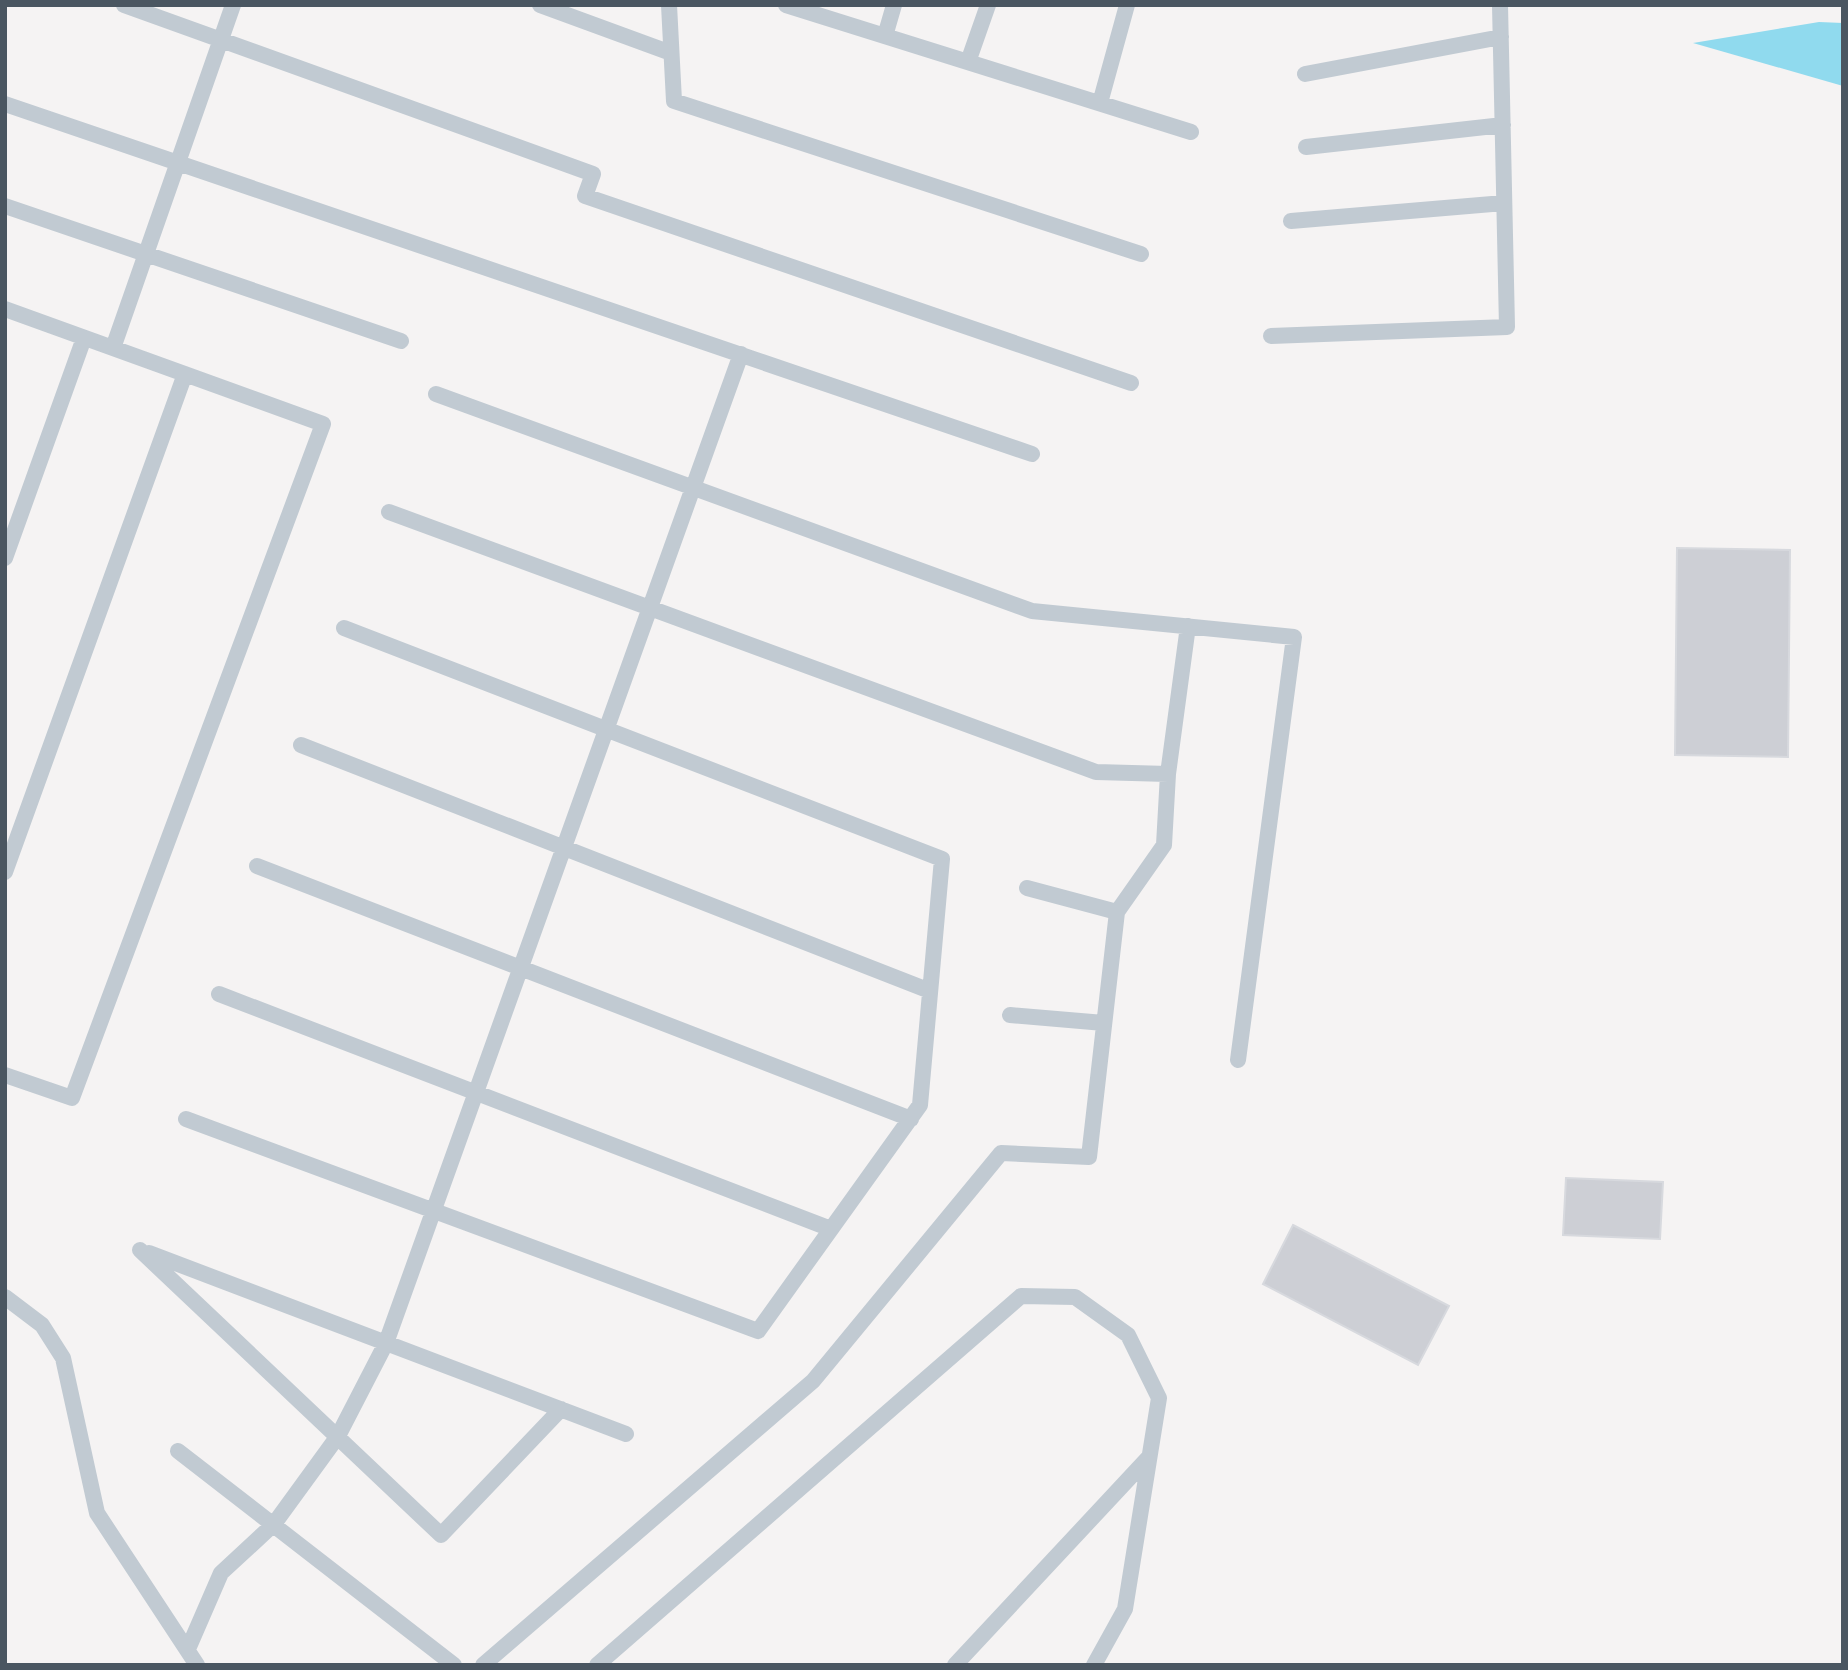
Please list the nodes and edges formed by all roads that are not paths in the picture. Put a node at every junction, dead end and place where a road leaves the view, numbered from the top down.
1 (124, 5) edge
2 (233, 5) edge
3 (540, 5) edge
4 (669, 5) edge
5 (786, 5) edge
6 (894, 5) edge
7 (988, 5) edge
8 (1127, 5) edge
9 (1500, 5) edge
10 (885, 36) junction
11 (1501, 37) junction
12 (221, 40) junction
13 (671, 52) junction
14 (968, 62) junction
15 (1305, 74) dead end
16 (1100, 103) junction
17 (5, 104) edge
18 (1503, 125) junction
19 (1191, 132) dead end
20 (1306, 147) dead end
21 (178, 163) junction
22 (1504, 203) junction
23 (5, 206) edge
24 (1292, 221) dead end
25 (146, 254) junction
26 (1141, 254) dead end
27 (5, 309) edge
28 (1271, 336) dead end
29 (84, 338) junction
30 (401, 341) dead end
31 (113, 348) junction
32 (741, 354) junction
33 (185, 374) junction
34 (1131, 383) dead end
35 (436, 394) dead end
36 (1032, 454) dead end
37 (693, 488) junction
38 (390, 512) dead end
39 (5, 558) edge
40 (650, 607) junction
41 (1188, 626) junction
42 (344, 628) dead end
43 (606, 730) junction
44 (301, 745) dead end
45 (1168, 774) junction
46 (564, 848) junction
47 (257, 866) dead end
48 (5, 873) edge
49 (1027, 888) dead end
50 (1117, 912) junction
51 (521, 968) junction
52 (930, 991) junction
53 (219, 994) dead end
54 (1010, 1015) dead end
55 (1104, 1023) junction
56 (1238, 1060) dead end
57 (5, 1075) edge
58 (476, 1093) junction
59 (186, 1119) dead end
60 (911, 1119) junction
61 (433, 1210) junction
62 (831, 1229) junction
63 (5, 1297) edge
64 (386, 1343) junction
65 (561, 1409) junction
66 (626, 1434) dead end
67 (338, 1436) junction
68 (178, 1451) dead end
69 (1150, 1456) junction
70 (274, 1524) junction
71 (188, 1649) junction
72 (197, 1665) edge
73 (454, 1665) edge
74 (482, 1665) edge
75 (597, 1665) edge
76 (955, 1665) edge
77 (1094, 1665) edge

1 - 12 lane
2 - 12 lane
3 - 13 lane
4 - 13 lane
5 - 10 lane
6 - 10 lane
7 - 14 lane
8 - 16 lane
9 - 11 lane
10 - 14 lane
11 - 15 lane
11 - 18 lane
12 - 21 lane
12 - 34 lane
13 - 26 lane
14 - 16 lane
16 - 19 lane
17 - 21 lane
18 - 20 lane
18 - 22 lane
21 - 25 lane
21 - 32 lane
22 - 24 lane
22 - 28 lane
23 - 25 lane
25 - 30 lane
25 - 31 lane
27 - 29 lane
29 - 31 lane
29 - 39 lane
31 - 33 lane
32 - 36 lane
32 - 37 lane
33 - 48 lane
33 - 57 lane
35 - 37 lane
37 - 40 lane
37 - 41 lane
38 - 40 lane
40 - 43 lane
40 - 45 lane
41 - 45 lane
41 - 56 lane
42 - 43 lane
43 - 46 lane
43 - 52 lane
44 - 46 lane
45 - 50 lane
46 - 51 lane
46 - 52 lane
47 - 51 lane
49 - 50 lane
50 - 55 lane
51 - 58 lane
51 - 60 lane
52 - 60 lane
53 - 58 lane
54 - 55 lane
55 - 74 lane
58 - 61 lane
58 - 62 lane
59 - 61 lane
60 - 62 lane
61 - 62 lane
61 - 64 lane
63 - 71 lane
64 - 65 lane
64 - 67 lane
64 - 67 lane
65 - 66 lane
65 - 67 lane
67 - 70 lane
68 - 70 lane
69 - 75 lane
69 - 76 lane
69 - 77 lane
70 - 71 lane
70 - 73 lane
71 - 72 lane

